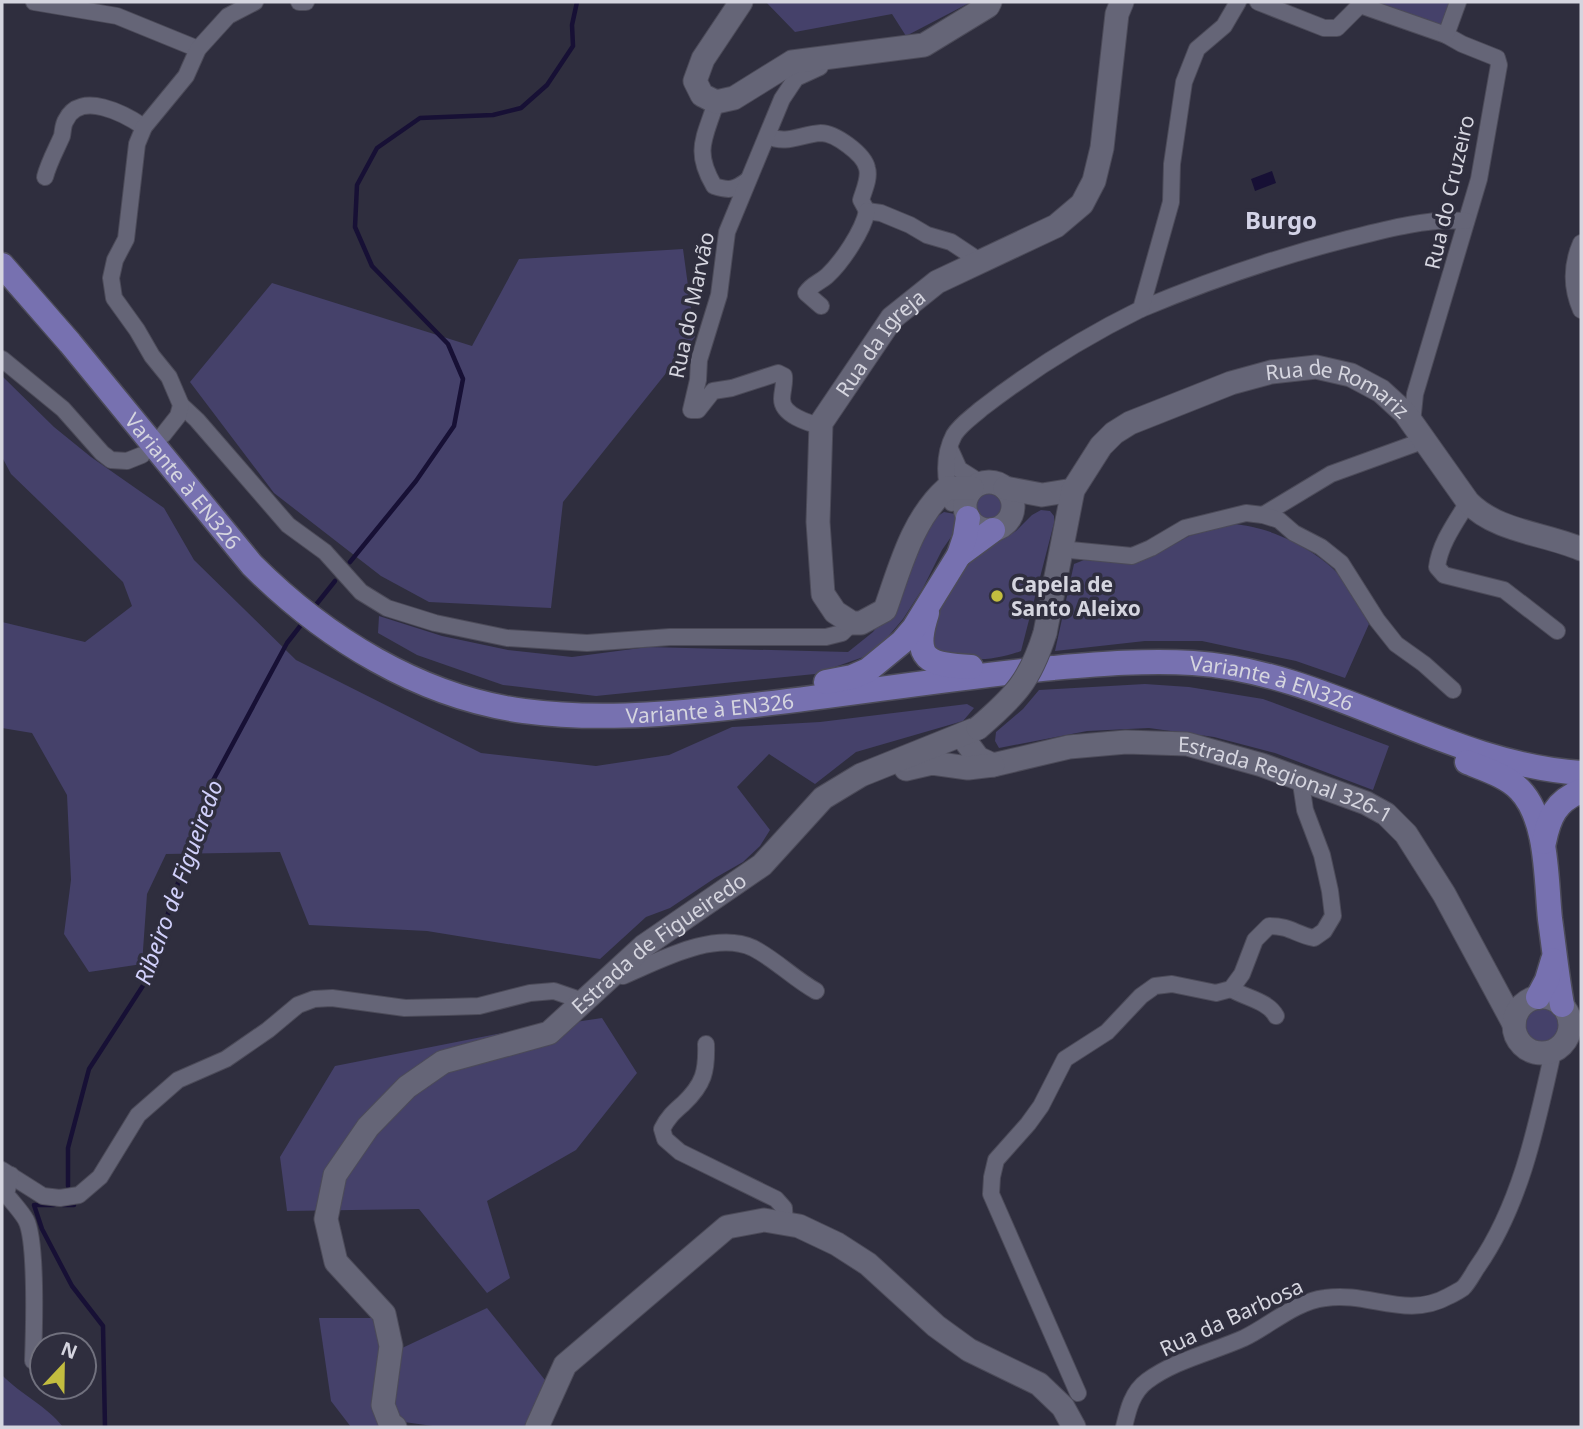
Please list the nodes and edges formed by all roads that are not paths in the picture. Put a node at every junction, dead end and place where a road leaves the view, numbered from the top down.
1 (34, 2) edge
2 (255, 2) edge
3 (299, 2) edge
4 (306, 2) edge
5 (741, 2) edge
6 (990, 2) edge
7 (1122, 2) edge
8 (1238, 2) edge
9 (1258, 2) edge
10 (1458, 2) edge
11 (1446, 35) junction
12 (198, 49) junction
13 (823, 58) junction
14 (716, 102) junction
15 (144, 127) junction
16 (768, 136) junction
17 (45, 177) dead end
18 (748, 180) junction
19 (867, 211) junction
20 (1466, 221) junction
21 (1581, 243) edge
22 (981, 262) junction
23 (2, 265) edge
24 (821, 306) dead end
25 (1141, 309) junction
26 (1581, 310) edge
27 (2, 359) edge
28 (181, 405) junction
29 (821, 426) junction
30 (1418, 432) junction
31 (163, 435) dead end
32 (949, 447) junction
33 (142, 455) dead end
34 (1004, 488) junction
35 (1073, 490) junction
36 (1042, 495) junction
37 (964, 498) junction
38 (1468, 502) junction
39 (1012, 514) junction
40 (1263, 514) junction
41 (993, 530) junction
42 (1060, 549) junction
43 (1581, 549) edge
44 (959, 555) junction
45 (933, 595) junction
46 (852, 623) junction
47 (1557, 631) dead end
48 (1014, 671) junction
49 (1453, 690) dead end
50 (1325, 693) junction
51 (752, 705) junction
52 (971, 731) junction
53 (993, 765) junction
54 (875, 770) junction
55 (1581, 773) edge
56 (1300, 777) junction
57 (1581, 791) edge
58 (1543, 846) junction
59 (1554, 956) junction
60 (615, 972) junction
61 (1489, 975) junction
62 (1231, 989) junction
63 (816, 990) dead end
64 (1533, 999) junction
65 (583, 1001) junction
66 (1570, 1011) edge
67 (1276, 1016) dead end
68 (1514, 1024) junction
69 (1568, 1042) edge
70 (706, 1044) dead end
71 (6, 1172) edge
72 (785, 1224) junction
73 (34, 1331) edge
74 (1078, 1393) dead end
75 (396, 1427) edge
76 (537, 1427) edge
77 (1074, 1427) edge
78 (1124, 1427) edge

1 - 12 street
2 - 12 street
3 - 4 street
5 - 14 street
6 - 13 street
7 - 22 street, Rua da Igreja
8 - 25 street
9 - 11 street
10 - 11 street
11 - 20 street, Rua do Cruzeiro
12 - 15 street
13 - 14 street
13 - 16 street, Rua do Marvão
14 - 18 street
15 - 17 street
15 - 28 street
16 - 18 street, Rua do Marvão
16 - 19 street
18 - 29 street, Rua do Marvão
19 - 22 street
19 - 24 street
20 - 25 street
20 - 30 street, Rua do Cruzeiro
21 - 26 street
22 - 29 street, Rua da Igreja
23 - 51 main road, Variante à EN326
25 - 32 street
27 - 33 street
28 - 31 street
28 - 46 street
29 - 46 street
30 - 35 street, Rua de Romariz
30 - 38 street, Rua de Romariz
30 - 40 street
32 - 37 street
32 - 37 street
34 - 36 street
34 - 37 street
34 - 39 street
35 - 36 street
35 - 42 street, Estrada de Figueiredo
36 - 39 street
37 - 41 street
37 - 44 main road
37 - 46 street
38 - 43 street, Rua de Romariz
38 - 47 street
39 - 41 street
40 - 42 street
40 - 49 street
41 - 44 main road
42 - 52 street, Estrada de Figueiredo, bridge
44 - 45 main road
45 - 48 main road
45 - 51 main road
48 - 50 main road, Variante à EN326
48 - 51 main road, Variante à EN326
50 - 55 main road, Variante à EN326
50 - 58 main road
52 - 53 street
52 - 54 street, Estrada de Figueiredo
53 - 54 street, Estrada Regional 326-1
53 - 56 street, Estrada Regional 326-1
54 - 60 street, Estrada de Figueiredo
56 - 61 street, Estrada Regional 326-1
56 - 62 street
57 - 58 main road
58 - 59 main road
59 - 64 main road
59 - 66 main road
60 - 63 street
60 - 65 street, Estrada de Figueiredo
61 - 64 street, Estrada Regional 326-1
61 - 68 street, Estrada Regional 326-1
62 - 67 street
62 - 74 street
64 - 66 street
64 - 68 street
65 - 71 street
65 - 75 street, Estrada de Figueiredo
66 - 69 street
68 - 69 street
69 - 78 street, Rua da Barbosa
70 - 72 street
71 - 73 street
72 - 76 street
72 - 77 street

